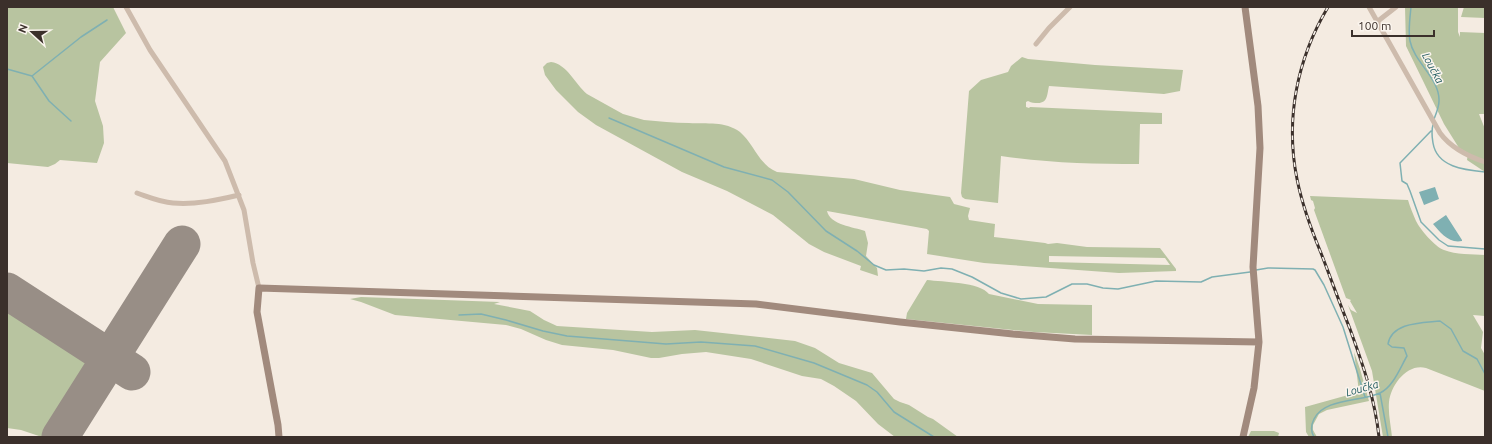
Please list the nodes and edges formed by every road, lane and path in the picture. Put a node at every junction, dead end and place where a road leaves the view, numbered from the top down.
1 (126, 7) edge
2 (1070, 7) edge
3 (1245, 7) edge
4 (1370, 7) edge
5 (1396, 7) edge
6 (1378, 21) junction
7 (1036, 44) dead end
8 (1485, 162) edge
9 (137, 193) dead end
10 (239, 196) junction
11 (259, 288) junction
12 (1259, 342) junction
13 (279, 437) edge
14 (1243, 437) edge

1 - 10 street
2 - 7 street
3 - 12 street
4 - 6 street
5 - 6 street
6 - 8 street
9 - 10 street
10 - 11 street
11 - 12 street
11 - 13 street
12 - 14 street

